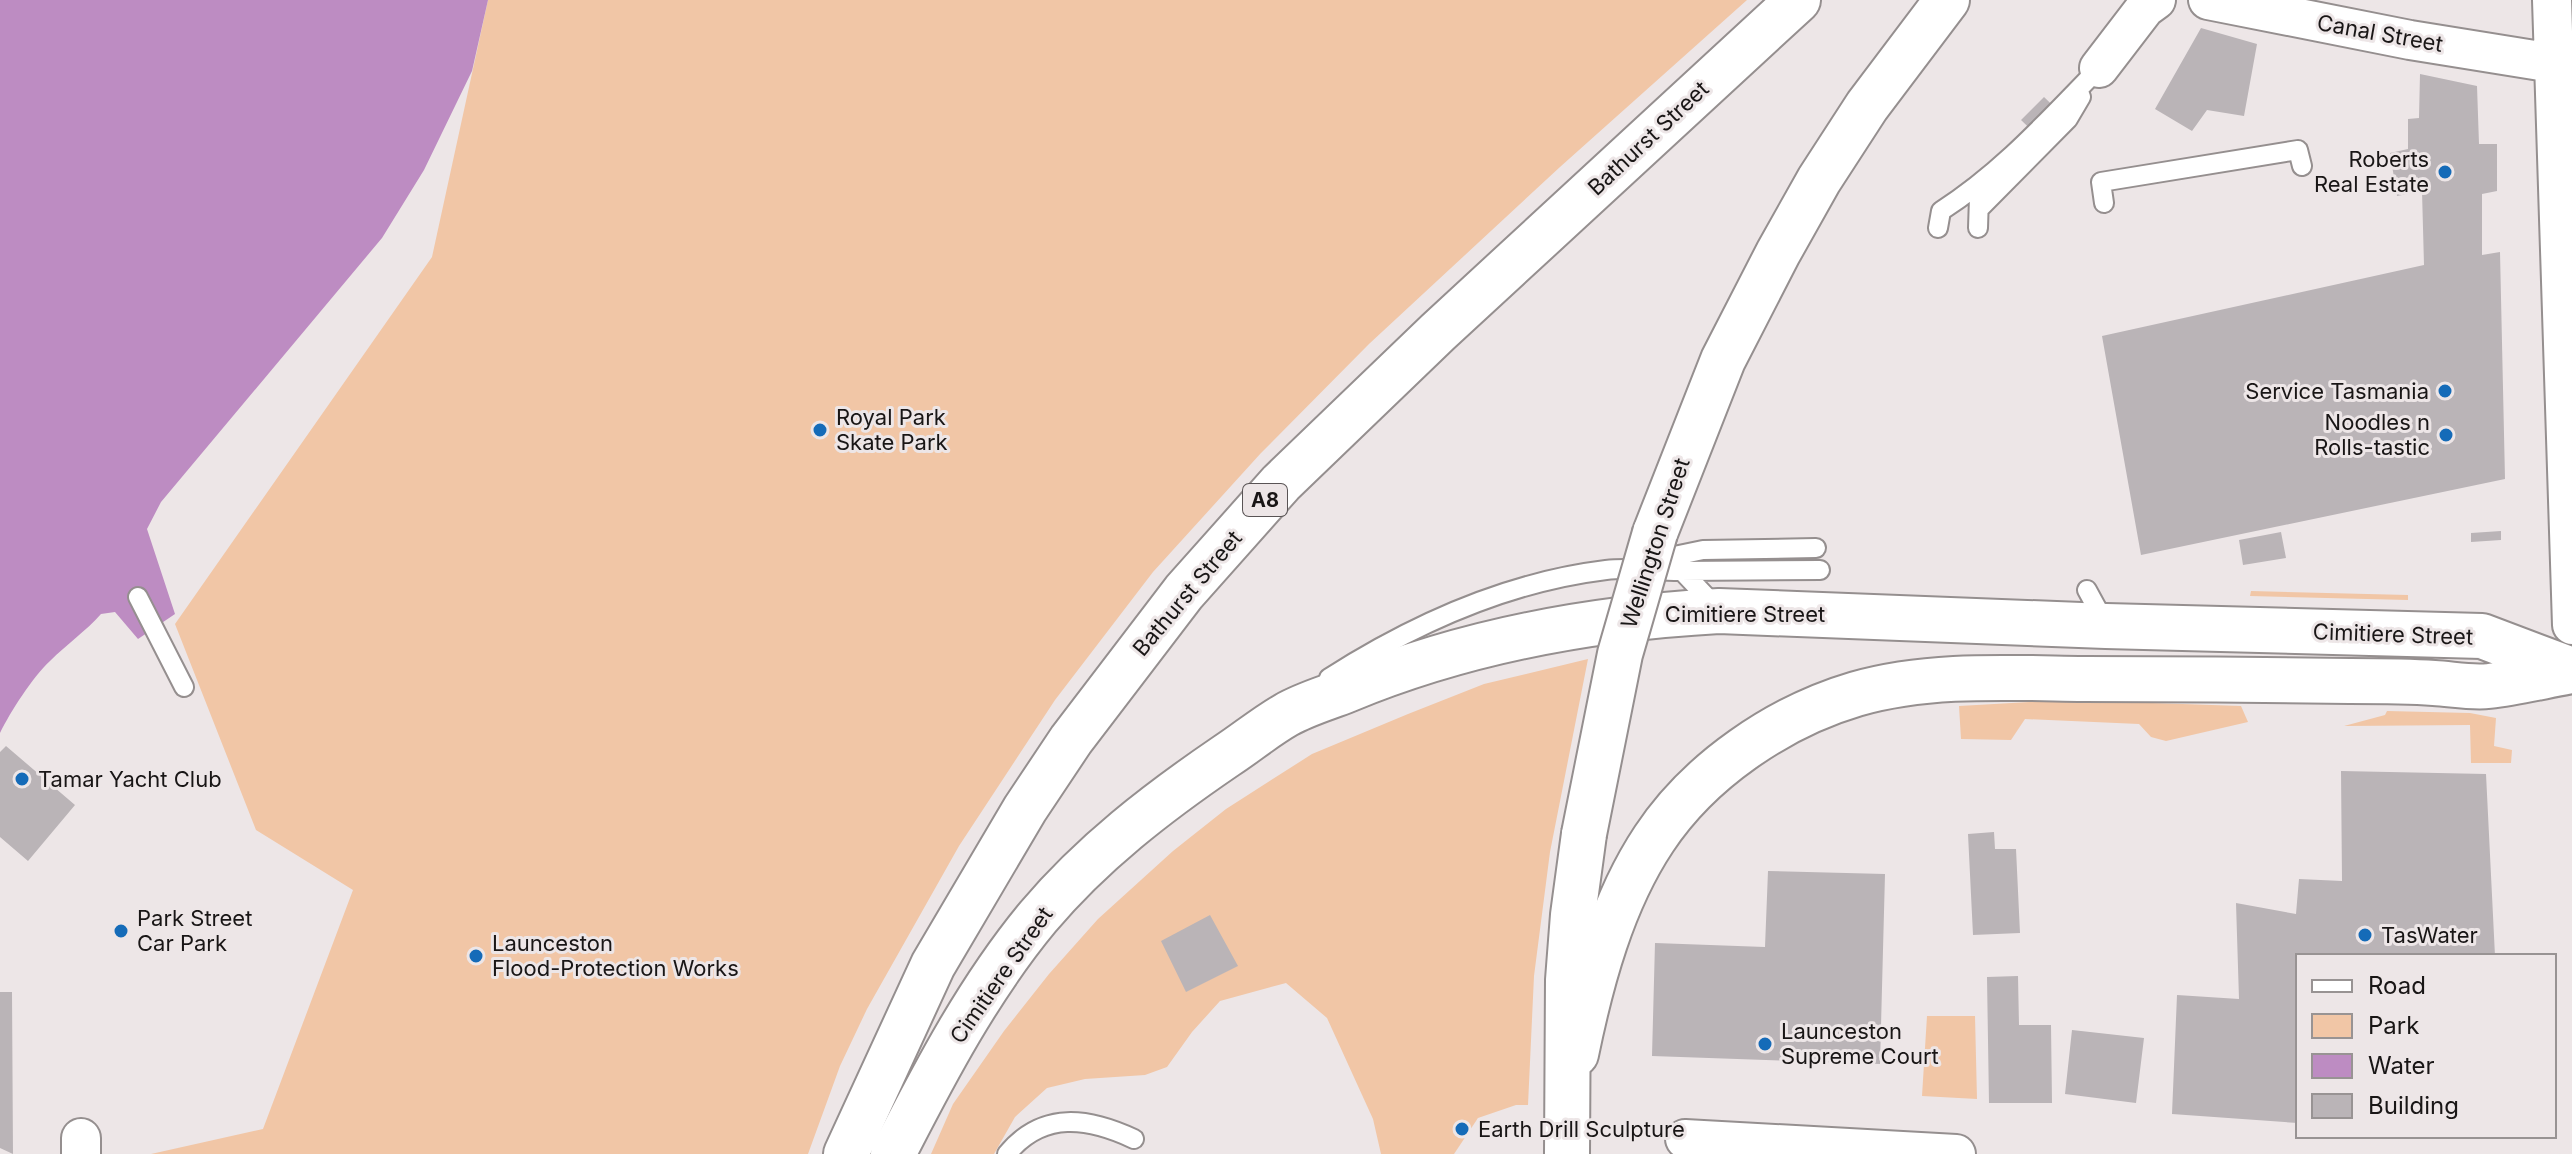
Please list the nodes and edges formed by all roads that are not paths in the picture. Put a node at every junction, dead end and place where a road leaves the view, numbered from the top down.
1 (1798, 0) edge
2 (2156, 0) edge
3 (2208, 0) edge
4 (2552, 0) edge
5 (1945, 2) edge
6 (2553, 63) junction
7 (2099, 68) junction
8 (2302, 166) dead end
9 (1980, 186) junction
10 (2104, 203) dead end
11 (1816, 548) dead end
12 (1608, 569) junction
13 (1820, 570) dead end
14 (1682, 571) junction
15 (138, 597) dead end
16 (1719, 611) junction
17 (2572, 625) edge
18 (2572, 671) edge
19 (184, 687) dead end
20 (1288, 714) junction
21 (1569, 1092) junction
22 (1134, 1139) dead end
23 (1685, 1139) dead end
24 (846, 1154) edge
25 (893, 1154) edge
26 (1007, 1154) edge
27 (1567, 1154) edge
28 (1956, 1154) edge

1 - 24 main road, Bathurst Street / A8
2 - 7 street
3 - 6 street, Canal Street
4 - 6 street
5 - 21 main road, Wellington Street, bridge
6 - 17 street
7 - 9 lane
7 - 9 lane
7 - 9 lane
8 - 10 lane
11 - 12 lane
12 - 14 lane
12 - 20 lane
13 - 14 lane
14 - 16 lane
15 - 19 lane
16 - 18 main road, Cimitiere Street
16 - 20 main road, Cimitiere Street
18 - 21 main road, Cimitiere Street
20 - 25 main road, Cimitiere Street
21 - 27 main road, Wellington Street
22 - 26 lane
23 - 28 street

